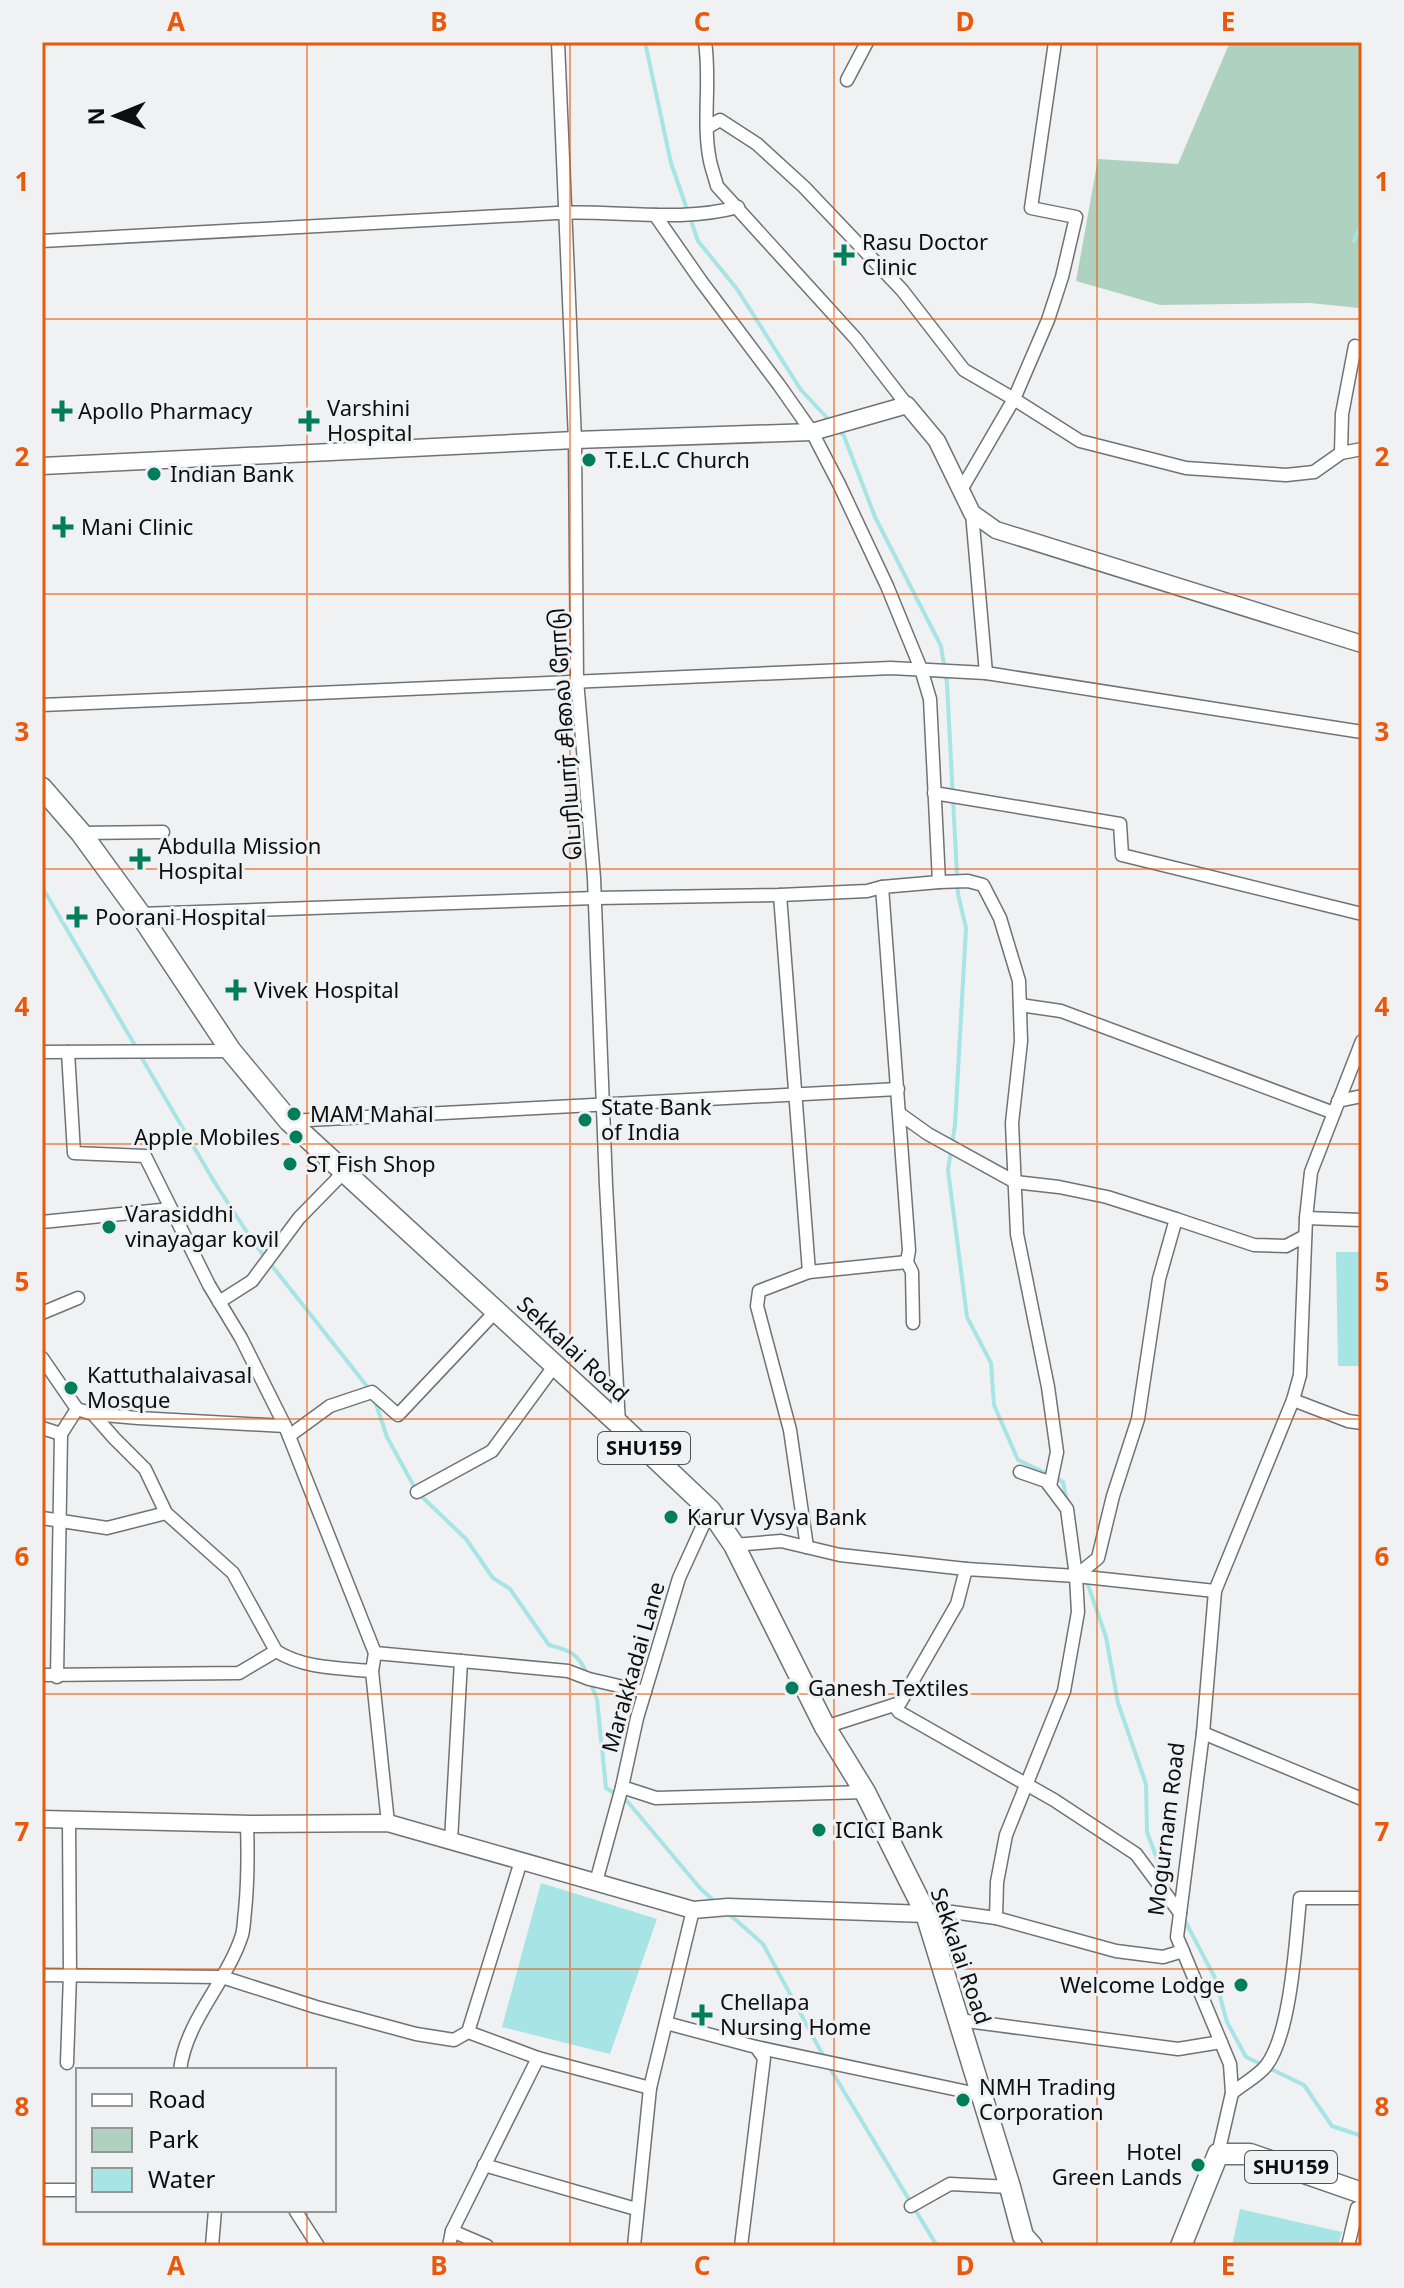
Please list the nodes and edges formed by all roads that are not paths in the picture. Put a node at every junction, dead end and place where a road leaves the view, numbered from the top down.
1 (558, 42) edge
2 (705, 42) edge
3 (867, 42) edge
4 (1055, 42) edge
5 (847, 80) dead end
6 (708, 127) junction
7 (738, 207) junction
8 (566, 213) junction
9 (655, 215) junction
10 (42, 241) edge
11 (1355, 346) dead end
12 (1014, 399) junction
13 (907, 405) junction
14 (812, 432) junction
15 (575, 440) junction
16 (1362, 449) edge
17 (1341, 453) junction
18 (42, 466) edge
19 (961, 490) junction
20 (972, 513) junction
21 (1362, 644) edge
22 (921, 669) junction
23 (986, 673) junction
24 (577, 680) junction
25 (42, 705) edge
26 (1362, 732) edge
27 (42, 788) edge
28 (934, 793) junction
29 (163, 832) dead end
30 (81, 833) junction
31 (940, 882) junction
32 (882, 887) junction
33 (780, 895) junction
34 (595, 898) junction
35 (140, 914) junction
36 (1362, 914) edge
37 (1020, 1005) junction
38 (1362, 1041) edge
39 (231, 1051) junction
40 (42, 1052) edge
41 (68, 1052) junction
42 (898, 1089) junction
43 (797, 1094) junction
44 (1362, 1096) edge
45 (603, 1106) junction
46 (1336, 1107) junction
47 (900, 1114) junction
48 (289, 1121) junction
49 (344, 1172) junction
50 (1015, 1182) junction
51 (171, 1209) junction
52 (1306, 1218) junction
53 (1176, 1219) junction
54 (1362, 1220) edge
55 (42, 1222) edge
56 (1305, 1236) junction
57 (907, 1262) junction
58 (809, 1272) junction
59 (78, 1298) dead end
60 (219, 1302) junction
61 (496, 1311) junction
62 (42, 1313) edge
63 (913, 1323) dead end
64 (42, 1358) edge
65 (555, 1365) junction
66 (1293, 1400) junction
67 (77, 1409) junction
68 (93, 1414) junction
69 (1362, 1423) edge
70 (619, 1424) junction
71 (42, 1428) edge
72 (287, 1431) junction
73 (61, 1434) junction
74 (1020, 1472) dead end
75 (1050, 1486) junction
76 (417, 1492) dead end
77 (710, 1510) junction
78 (166, 1513) junction
79 (42, 1518) edge
80 (60, 1520) junction
81 (734, 1545) junction
82 (807, 1547) junction
83 (966, 1569) junction
84 (1076, 1576) junction
85 (1215, 1591) junction
86 (276, 1651) junction
87 (375, 1653) junction
88 (461, 1661) junction
89 (372, 1671) junction
90 (42, 1675) edge
91 (57, 1676) junction
92 (645, 1692) junction
93 (894, 1705) junction
94 (825, 1727) junction
95 (1203, 1733) junction
96 (1027, 1785) junction
97 (622, 1787) junction
98 (865, 1792) junction
99 (1362, 1799) edge
100 (42, 1819) edge
101 (69, 1819) junction
102 (388, 1823) junction
103 (247, 1824) junction
104 (451, 1841) junction
105 (521, 1861) junction
106 (596, 1882) junction
107 (1362, 1898) edge
108 (693, 1910) junction
109 (1180, 1913) junction
110 (926, 1914) junction
111 (996, 1918) junction
112 (1183, 1951) junction
113 (70, 1974) junction
114 (42, 1975) edge
115 (222, 1977) junction
116 (959, 2020) junction
117 (666, 2023) junction
118 (468, 2032) junction
119 (1221, 2042) junction
120 (756, 2047) junction
121 (538, 2058) junction
122 (67, 2063) dead end
123 (184, 2067) edge
124 (650, 2088) junction
125 (1232, 2093) junction
126 (982, 2095) junction
127 (1218, 2154) junction
128 (484, 2165) junction
129 (1010, 2187) junction
130 (42, 2190) edge
131 (76, 2190) edge
132 (1359, 2200) edge
133 (911, 2206) dead end
134 (636, 2209) junction
135 (215, 2212) edge
136 (296, 2212) edge
137 (452, 2231) junction
138 (212, 2246) edge
139 (318, 2246) edge
140 (449, 2246) edge
141 (487, 2246) edge
142 (634, 2246) edge
143 (741, 2246) edge
144 (1032, 2246) edge
145 (1181, 2246) edge
146 (1348, 2246) edge

1 - 8 street, பெரியார் சிலை ரோடு
2 - 6 street
3 - 5 street
4 - 12 street
6 - 7 street
6 - 12 street
7 - 9 street
7 - 13 street
8 - 9 street
8 - 10 street
8 - 15 street, பெரியார் சிலை ரோடு
9 - 14 street
11 - 17 street
12 - 17 street
12 - 19 street
13 - 14 street
13 - 19 street
14 - 15 street
14 - 22 street
15 - 18 street
15 - 24 street, பெரியார் சிலை ரோடு
16 - 17 street
19 - 20 street
20 - 21 street
20 - 23 street
22 - 23 street
22 - 24 street
22 - 28 street
23 - 26 street
24 - 25 street
24 - 34 street, பெரியார் சிலை ரோடு
27 - 30 main road, Sekkalai Road / SHU159
28 - 31 street
28 - 36 street
29 - 30 street
30 - 35 main road, Sekkalai Road / SHU159
31 - 32 street
31 - 37 street
32 - 33 street
32 - 42 street
33 - 34 street
33 - 43 street
34 - 35 street
34 - 45 street, பெரியார் சிலை ரோடு
35 - 39 main road, Sekkalai Road / SHU159
37 - 46 street
37 - 50 street
38 - 46 street, Mogurnam Road
39 - 41 street
39 - 48 main road, Sekkalai Road / SHU159
40 - 41 street
41 - 51 street
42 - 43 street
42 - 47 street
43 - 45 street
43 - 58 street
44 - 46 street
45 - 48 street
45 - 70 street, பெரியார் சிலை ரோடு
46 - 52 street, Mogurnam Road
47 - 50 street
47 - 57 street
48 - 49 main road, Sekkalai Road / SHU159
49 - 60 street
49 - 61 main road, Sekkalai Road / SHU159
50 - 53 street
50 - 75 street
51 - 55 street
51 - 60 street
52 - 54 street
52 - 56 street, Mogurnam Road
53 - 56 street
53 - 84 street
56 - 66 street, Mogurnam Road
57 - 58 street
57 - 63 street
58 - 82 street
59 - 62 street
60 - 72 street
61 - 65 main road, Sekkalai Road / SHU159
61 - 72 street
64 - 67 street
65 - 70 main road, Sekkalai Road / SHU159
65 - 76 street
66 - 69 street
66 - 85 street, Mogurnam Road
67 - 68 street
67 - 73 street
68 - 72 street
68 - 78 street
70 - 77 main road, Sekkalai Road / SHU159
71 - 73 street
72 - 87 street
73 - 80 street
74 - 75 street
75 - 84 street
77 - 81 main road, Sekkalai Road / SHU159
77 - 92 street, Marakkadai Lane
78 - 80 street
78 - 86 street
79 - 80 street
80 - 91 street
81 - 82 street
81 - 94 main road, Sekkalai Road / SHU159
82 - 83 street
83 - 84 street
83 - 93 street
84 - 85 street
84 - 96 street
85 - 95 street, Mogurnam Road
86 - 89 street
86 - 91 street
87 - 88 street
87 - 89 street
88 - 92 street
88 - 104 street
89 - 102 street
90 - 91 street
92 - 97 street, Marakkadai Lane
93 - 94 street
93 - 96 street
94 - 98 main road, Sekkalai Road / SHU159
95 - 99 street
95 - 109 street, Mogurnam Road
96 - 109 street
96 - 111 street
97 - 98 street, Marakkadai Lane
97 - 106 street
98 - 110 main road, Sekkalai Road / SHU159
100 - 101 street
101 - 103 street
101 - 113 street
102 - 103 street
102 - 104 street
103 - 115 street
104 - 105 street
105 - 106 street
105 - 118 street
106 - 108 street
107 - 125 street
108 - 110 street
108 - 117 street
109 - 112 street, Mogurnam Road
110 - 111 street
110 - 116 main road, Sekkalai Road / SHU159
111 - 112 street
112 - 119 street, Mogurnam Road
113 - 114 street
113 - 115 street
113 - 122 street
115 - 118 street
115 - 123 street
116 - 119 street
116 - 126 main road, Sekkalai Road / SHU159
117 - 120 street
117 - 124 street
118 - 121 street
119 - 125 street, Mogurnam Road
120 - 126 street
120 - 143 street
121 - 124 street
121 - 128 street
124 - 134 street
125 - 127 street, Mogurnam Road
126 - 129 main road, Sekkalai Road / SHU159
127 - 132 main road, SHU159
127 - 145 main road, Mogurnam Road / SHU159
128 - 134 street
128 - 137 street
129 - 133 street
129 - 144 main road, Sekkalai Road / SHU159
130 - 131 street
132 - 146 street
134 - 142 street
135 - 138 street
136 - 139 street
137 - 140 street
137 - 141 street

